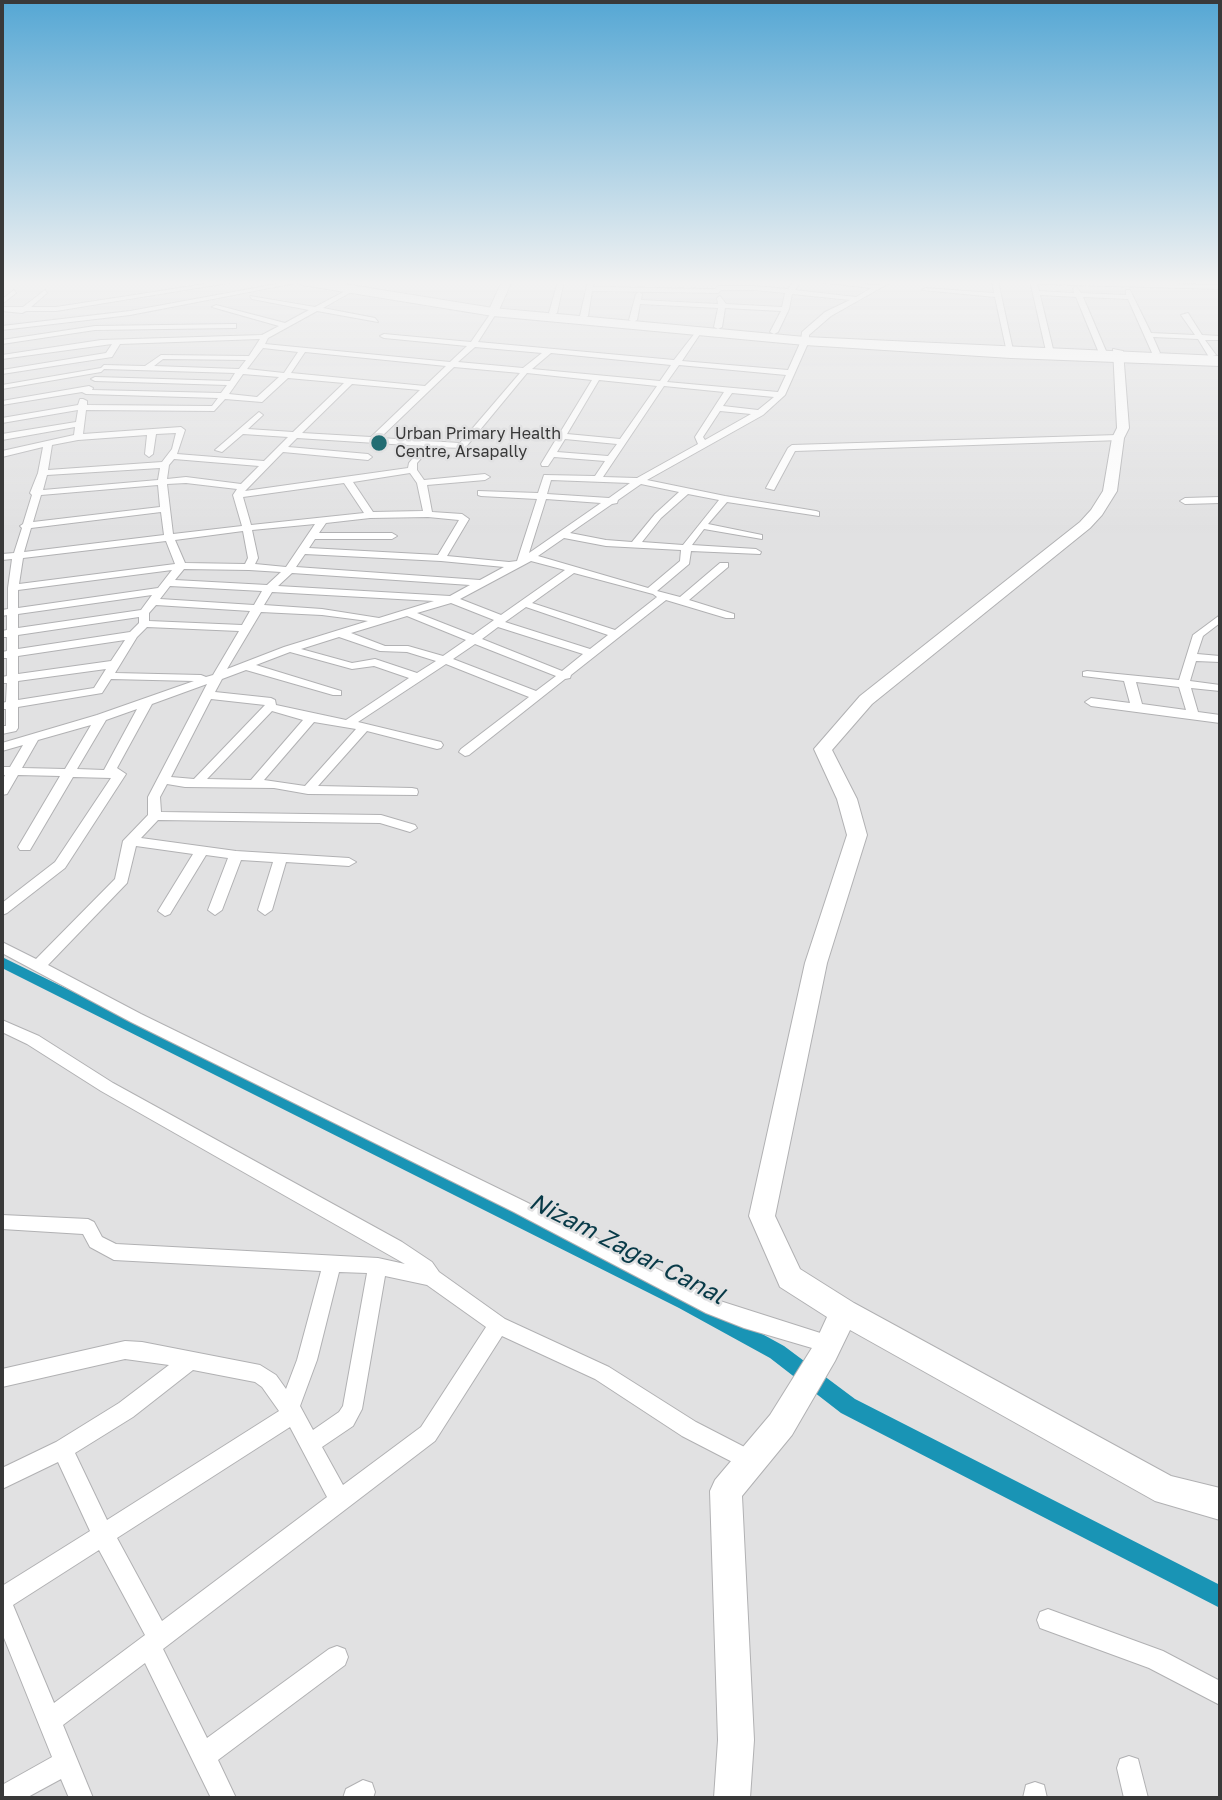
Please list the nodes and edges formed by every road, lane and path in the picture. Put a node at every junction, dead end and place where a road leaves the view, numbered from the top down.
1 (46, 365) edge
2 (104, 365) edge
3 (151, 365) edge
4 (246, 365) edge
5 (294, 365) edge
6 (453, 365) edge
7 (479, 365) edge
8 (532, 365) edge
9 (676, 365) edge
10 (690, 365) edge
11 (793, 365) edge
12 (1114, 365) edge
13 (148, 367) junction
14 (102, 368) junction
15 (527, 369) junction
16 (241, 371) junction
17 (2, 372) edge
18 (790, 373) junction
19 (288, 374) junction
20 (598, 376) junction
21 (95, 379) junction
22 (350, 381) junction
23 (233, 383) junction
24 (664, 383) junction
25 (2, 387) edge
26 (425, 388) junction
27 (730, 389) junction
28 (88, 390) junction
29 (781, 395) junction
30 (223, 396) junction
31 (2, 403) edge
32 (81, 407) junction
33 (168, 408) junction
34 (716, 408) junction
35 (760, 413) junction
36 (259, 415) dead end
37 (2, 420) edge
38 (78, 424) junction
39 (241, 431) junction
40 (155, 432) junction
41 (295, 435) junction
42 (563, 436) junction
43 (2, 437) edge
44 (78, 437) junction
45 (1118, 438) junction
46 (373, 440) junction
47 (48, 442) junction
48 (622, 442) junction
49 (428, 445) junction
50 (703, 445) junction
51 (282, 449) junction
52 (219, 450) dead end
53 (2, 454) edge
54 (149, 454) dead end
55 (551, 454) junction
56 (368, 457) dead end
57 (609, 460) junction
58 (168, 461) junction
59 (268, 464) junction
60 (545, 464) dead end
61 (412, 470) junction
62 (43, 473) junction
63 (485, 477) dead end
64 (598, 478) junction
65 (347, 480) junction
66 (639, 481) junction
67 (162, 482) junction
68 (422, 483) junction
69 (771, 488) dead end
70 (241, 491) junction
71 (685, 492) junction
72 (35, 493) junction
73 (481, 493) dead end
74 (542, 496) junction
75 (725, 499) junction
76 (1220, 500) edge
77 (614, 501) junction
78 (1185, 502) dead end
79 (166, 509) junction
80 (428, 514) junction
81 (816, 514) dead end
82 (370, 515) junction
83 (322, 521) junction
84 (25, 526) junction
85 (702, 526) junction
86 (247, 528) junction
87 (564, 535) junction
88 (312, 536) junction
89 (392, 536) dead end
90 (169, 537) junction
91 (759, 537) dead end
92 (634, 545) junction
93 (686, 548) junction
94 (302, 551) junction
95 (757, 552) dead end
96 (18, 556) junction
97 (2, 557) edge
98 (441, 558) junction
99 (523, 562) junction
100 (724, 565) dead end
101 (181, 566) junction
102 (249, 567) junction
103 (573, 569) junction
104 (289, 570) junction
105 (483, 583) junction
106 (164, 587) junction
107 (268, 590) junction
108 (9, 591) edge
109 (650, 592) junction
110 (665, 596) junction
111 (453, 599) junction
112 (682, 601) junction
113 (153, 602) junction
114 (523, 603) junction
115 (257, 609) junction
116 (7, 612) edge
117 (408, 613) junction
118 (730, 616) dead end
119 (144, 618) junction
120 (1220, 618) edge
121 (382, 620) junction
122 (499, 621) junction
123 (244, 628) junction
124 (1207, 628) junction
125 (1220, 632) edge
126 (8, 633) edge
127 (339, 633) junction
128 (616, 634) junction
129 (133, 635) junction
130 (472, 640) junction
131 (288, 649) junction
132 (8, 654) edge
133 (593, 654) junction
134 (1191, 657) junction
135 (1220, 659) edge
136 (445, 660) junction
137 (116, 664) junction
138 (243, 665) junction
139 (1087, 674) dead end
140 (107, 676) junction
141 (566, 676) junction
142 (217, 677) junction
143 (416, 677) junction
144 (1129, 678) junction
145 (8, 679) edge
146 (1184, 684) junction
147 (1220, 688) edge
148 (337, 693) dead end
149 (207, 695) junction
150 (538, 696) junction
151 (147, 702) junction
152 (1091, 702) dead end
153 (7, 705) edge
154 (270, 707) junction
155 (1138, 707) junction
156 (1192, 715) junction
157 (101, 718) junction
158 (311, 718) junction
159 (1220, 719) edge
160 (348, 724) junction
161 (364, 727) junction
162 (2, 730) edge
163 (32, 740) junction
164 (437, 745) dead end
165 (2, 747) edge
166 (465, 752) dead end
167 (16, 770) junction
168 (2, 771) edge
169 (70, 772) junction
170 (120, 774) junction
171 (163, 779) junction
172 (198, 782) junction
173 (254, 783) junction
174 (308, 790) junction
175 (2, 792) edge
176 (412, 792) dead end
177 (155, 816) junction
178 (410, 828) dead end
179 (131, 841) junction
180 (26, 847) dead end
181 (202, 850) junction
182 (236, 855) junction
183 (281, 858) junction
184 (349, 862) dead end
185 (2, 910) edge
186 (215, 910) dead end
187 (265, 910) dead end
188 (165, 911) dead end
189 (2, 947) edge
190 (38, 966) junction
191 (2, 1026) edge
192 (2, 1222) edge
193 (332, 1263) junction
194 (378, 1266) junction
195 (432, 1278) junction
196 (844, 1312) junction
197 (498, 1325) junction
198 (827, 1348) junction
199 (188, 1362) junction
200 (2, 1378) edge
201 (291, 1411) junction
202 (310, 1444) junction
203 (63, 1449) junction
204 (751, 1461) junction
205 (2, 1479) edge
206 (340, 1500) junction
207 (1220, 1504) edge
208 (103, 1535) junction
209 (2, 1600) edge
210 (2, 1606) edge
211 (1048, 1620) dead end
212 (154, 1642) junction
213 (9, 1644) edge
214 (337, 1657) dead end
215 (1220, 1693) edge
216 (48, 1722) junction
217 (204, 1755) junction
218 (65, 1763) junction
219 (1129, 1768) dead end
220 (2, 1798) edge
221 (81, 1798) edge
222 (224, 1798) edge
223 (732, 1798) edge
224 (1136, 1798) edge

1 - 17 street
2 - 14 street
3 - 13 street
4 - 16 street
5 - 19 street
6 - 26 street
7 - 15 street
8 - 15 street
9 - 24 street
10 - 18 street
11 - 18 street
12 - 45 street
13 - 14 street
13 - 16 street
14 - 21 street
14 - 25 street
15 - 20 street
15 - 49 street
16 - 19 street
16 - 23 street
18 - 29 street
19 - 22 street
19 - 30 street
20 - 24 street
20 - 42 street
21 - 23 street
21 - 28 street
22 - 26 street
22 - 41 street
23 - 30 street
24 - 27 street
24 - 48 street
26 - 46 street
27 - 29 street
27 - 34 street
28 - 30 street
28 - 31 street
28 - 32 street
29 - 35 street
30 - 33 street
32 - 33 street
32 - 37 street
32 - 38 street
33 - 40 street
34 - 35 street
34 - 50 street
35 - 50 street
36 - 39 street
38 - 43 street
38 - 44 street
39 - 41 street
39 - 52 street
40 - 44 street
40 - 54 street
40 - 58 street
41 - 46 street
41 - 51 street
42 - 48 street
42 - 55 street
44 - 47 street
45 - 69 street
45 - 196 street
46 - 49 street
47 - 53 street
47 - 62 street
48 - 57 street
49 - 61 street
50 - 66 street
51 - 56 street
51 - 59 street
55 - 57 street
55 - 60 street
57 - 64 street
58 - 59 street
58 - 62 street
58 - 67 street
59 - 70 street
61 - 65 street
61 - 68 street
62 - 72 street
63 - 68 street
64 - 66 street
64 - 74 street
65 - 70 street
65 - 82 street
66 - 71 street
66 - 77 street
67 - 70 street
67 - 72 street
67 - 79 street
68 - 80 street
70 - 86 street
71 - 75 street
71 - 92 street
72 - 84 street
73 - 74 street
74 - 77 street
74 - 99 street
75 - 81 street
75 - 85 street
76 - 78 street
77 - 87 street
79 - 84 street
79 - 90 street
80 - 82 street
80 - 98 street
82 - 83 street
83 - 86 street
83 - 88 street
84 - 96 street
85 - 91 street
85 - 93 street
86 - 90 street
86 - 102 street
87 - 92 street
87 - 99 street
88 - 89 street
88 - 94 street
90 - 96 street
90 - 101 street
92 - 93 street
93 - 95 street
93 - 109 street
94 - 98 street
94 - 104 street
96 - 97 street
96 - 108 street
98 - 99 street
99 - 103 street
99 - 105 street
100 - 112 street
101 - 102 street
101 - 106 street
101 - 108 street
102 - 104 street
103 - 109 street
103 - 114 street
104 - 105 street
104 - 107 street
105 - 111 street
106 - 107 street
106 - 113 street
106 - 116 street
107 - 111 street
107 - 115 street
108 - 116 street
109 - 110 street
110 - 112 street
110 - 128 street
111 - 117 street
111 - 122 street
112 - 118 street
113 - 115 street
113 - 119 street
114 - 122 street
114 - 128 street
115 - 121 street
115 - 123 street
116 - 126 street
117 - 121 street
117 - 130 street
119 - 123 street
119 - 126 street
119 - 129 street
120 - 124 street
121 - 127 street
122 - 130 street
122 - 133 street
123 - 142 street
124 - 125 street
124 - 134 street
126 - 132 street
127 - 131 street
127 - 136 street
128 - 133 street
129 - 132 street
129 - 137 street
130 - 136 street
130 - 141 street
131 - 138 street
131 - 143 street
132 - 145 street
133 - 141 street
134 - 135 street
134 - 146 street
136 - 143 street
136 - 150 street
137 - 140 street
137 - 145 street
138 - 142 street
138 - 148 street
139 - 144 street
140 - 142 street
140 - 153 street
141 - 150 street
142 - 149 street
142 - 151 street
143 - 160 street
144 - 146 street
144 - 155 street
145 - 153 street
146 - 147 street
146 - 156 street
149 - 154 street
149 - 171 street
150 - 166 street
151 - 157 street
151 - 170 street
152 - 155 street
153 - 162 street
154 - 158 street
154 - 172 street
155 - 156 street
156 - 159 street
157 - 163 street
157 - 169 street
158 - 160 street
158 - 173 street
160 - 161 street
161 - 164 street
161 - 174 street
163 - 165 street
163 - 167 street
167 - 168 street
167 - 169 street
167 - 175 street
169 - 170 street
169 - 180 street
170 - 185 street
171 - 172 street
171 - 177 street
172 - 173 street
173 - 174 street
174 - 176 street
177 - 178 street
177 - 179 street
179 - 181 street
179 - 190 street
181 - 182 street
181 - 188 street
182 - 183 street
182 - 186 street
183 - 184 street
183 - 187 street
189 - 190 street
190 - 198 street
191 - 195 street
192 - 193 street
193 - 194 street
193 - 201 street
194 - 195 street
194 - 202 street
195 - 197 street
196 - 198 street
196 - 207 street
197 - 204 street
197 - 206 street
198 - 204 street
199 - 200 street
199 - 201 street
199 - 203 street
201 - 202 street
201 - 208 street
202 - 206 street
203 - 205 street
203 - 208 street
204 - 223 street
206 - 212 street
208 - 209 street
208 - 212 street
210 - 213 street
211 - 215 street
212 - 216 street
212 - 217 street
213 - 216 street
214 - 217 street
216 - 218 street
217 - 222 street
218 - 220 street
218 - 221 street
219 - 224 street

